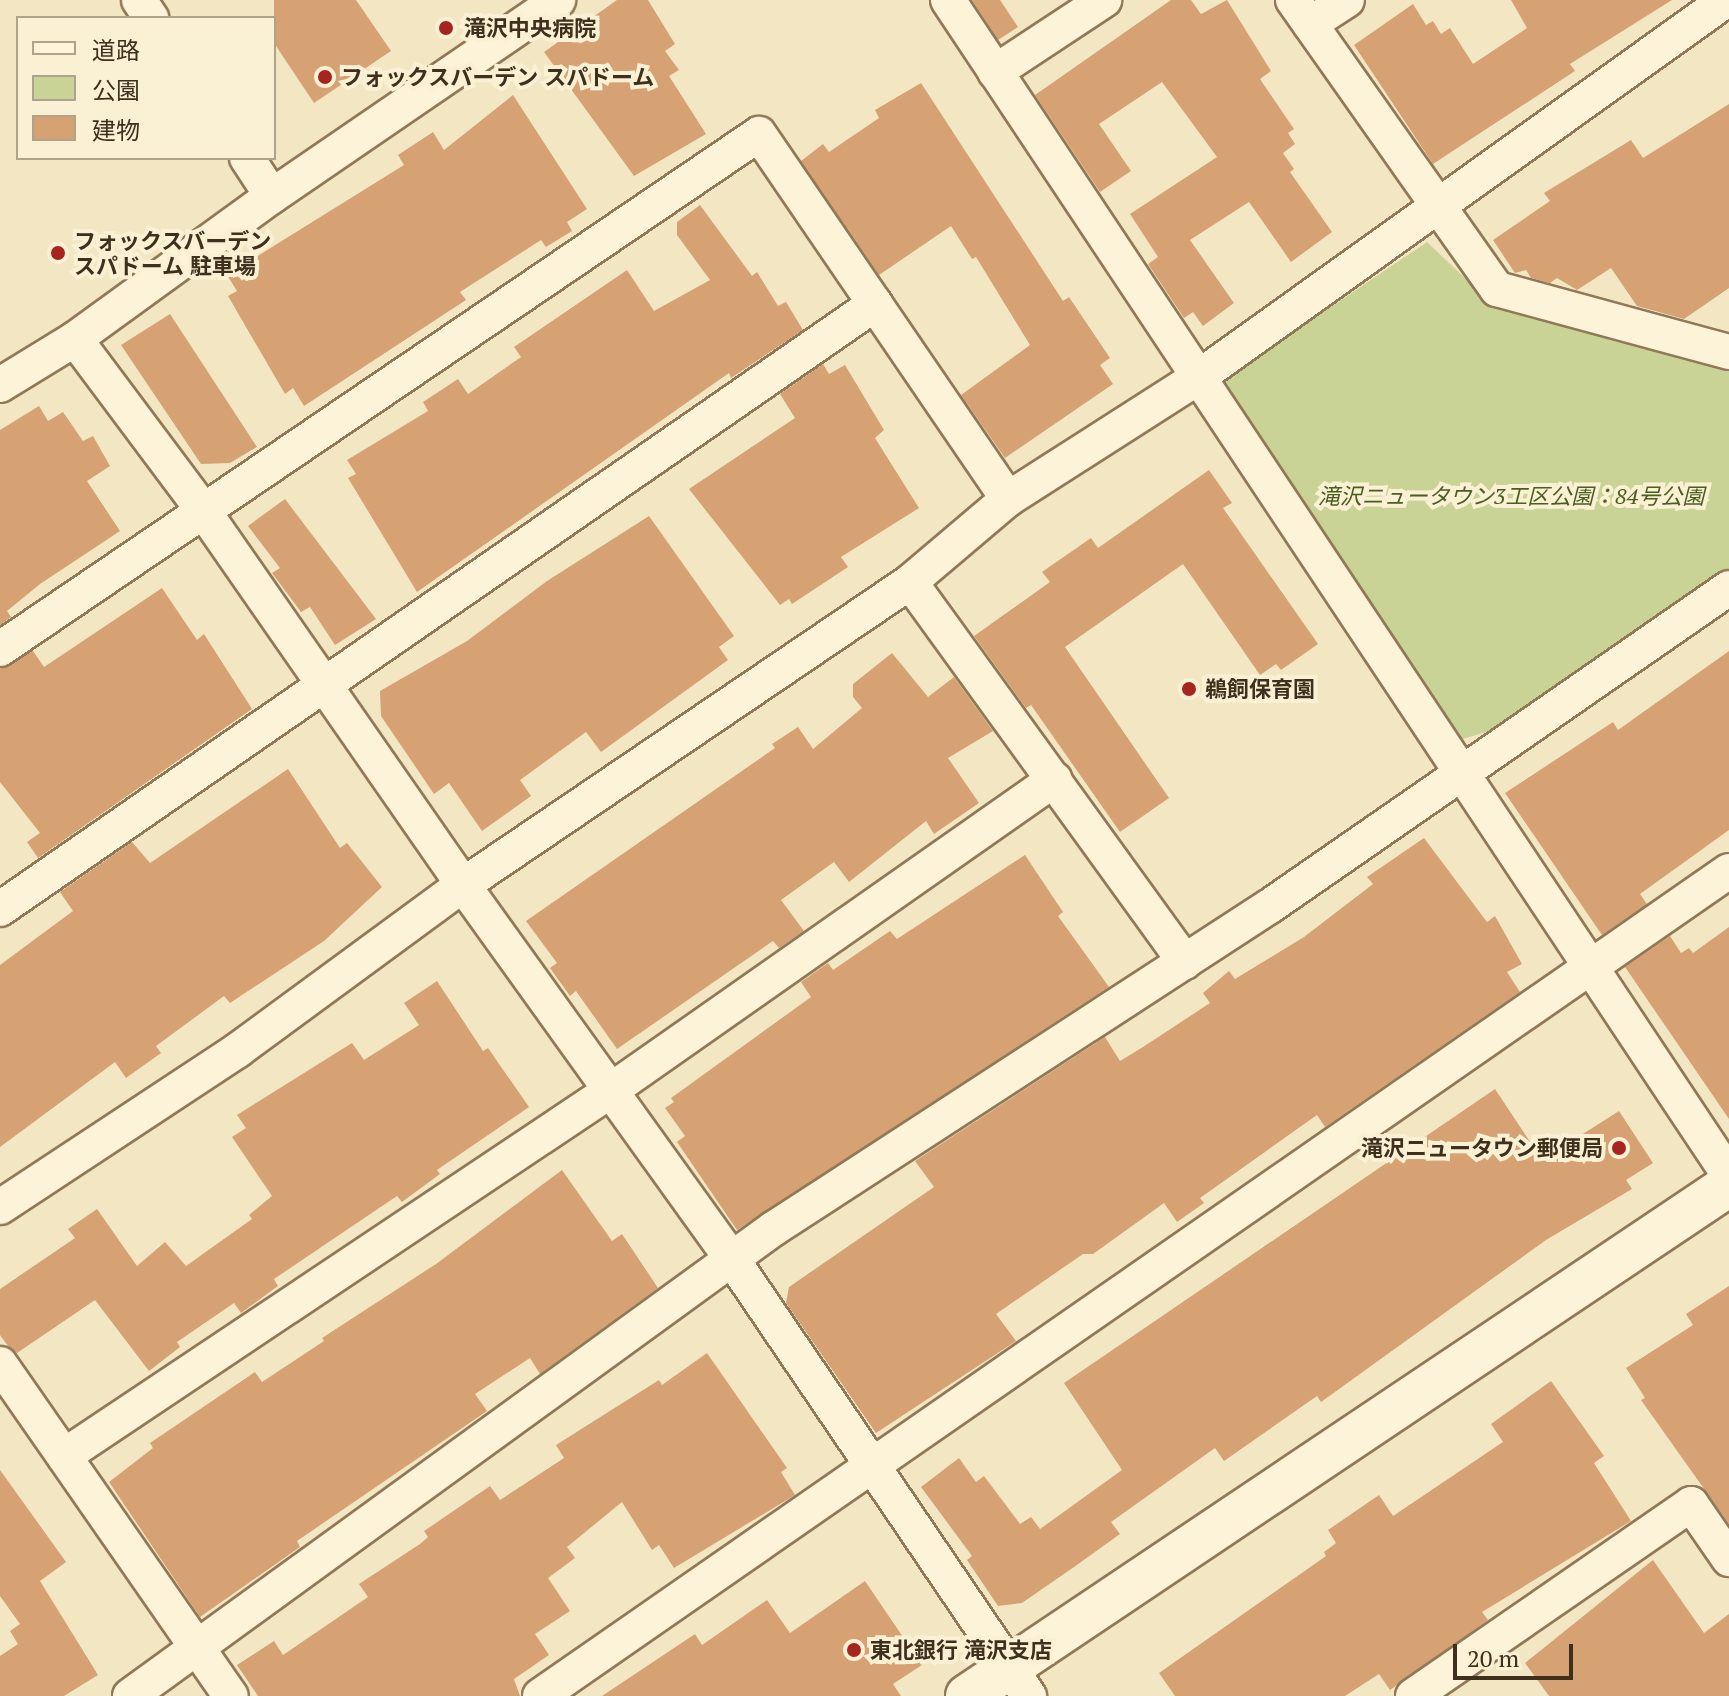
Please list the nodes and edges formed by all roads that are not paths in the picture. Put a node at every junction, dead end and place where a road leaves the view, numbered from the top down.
1 (558, 0) edge
2 (948, 0) edge
3 (1104, 0) edge
4 (1347, 0) edge
5 (1726, 0) edge
6 (1302, 12) edge
7 (995, 72) junction
8 (248, 160) edge
9 (272, 196) junction
10 (1442, 206) junction
11 (875, 304) junction
12 (75, 339) junction
13 (1726, 348) edge
14 (1196, 379) junction
15 (0, 385) edge
16 (1008, 499) junction
17 (202, 509) junction
18 (910, 582) junction
19 (1729, 588) edge
20 (0, 649) edge
21 (325, 685) junction
22 (1458, 771) junction
23 (1055, 779) junction
24 (1729, 871) edge
25 (463, 885) junction
26 (0, 909) edge
27 (1185, 962) junction
28 (1590, 968) junction
29 (610, 1091) junction
30 (1729, 1175) edge
31 (1729, 1185) edge
32 (0, 1207) edge
33 (734, 1262) junction
34 (0, 1364) edge
35 (64, 1456) junction
36 (871, 1464) junction
37 (1729, 1559) edge
38 (198, 1650) junction
39 (1019, 1681) edge
40 (130, 1696) edge
41 (231, 1696) edge
42 (540, 1696) edge
43 (967, 1696) edge
44 (1413, 1696) edge

1 - 9 street
2 - 7 street
3 - 7 street
4 - 6 street
5 - 10 street
6 - 10 street
7 - 14 street
8 - 9 street
9 - 12 street
10 - 13 street
10 - 14 street
11 - 16 street
11 - 17 street
11 - 21 street
12 - 15 street
12 - 17 street
14 - 16 street
14 - 22 street
16 - 18 street
17 - 20 street
17 - 21 street
18 - 23 street
18 - 25 street
19 - 22 street
21 - 25 street
21 - 26 street
22 - 27 street
22 - 28 street
23 - 27 street
23 - 29 street
24 - 28 street
25 - 29 street
25 - 32 street
27 - 33 street
28 - 30 street
28 - 36 street
29 - 33 street
29 - 35 street
31 - 39 street
33 - 36 street
33 - 38 street
34 - 35 street
35 - 38 street
36 - 39 street
36 - 42 street
37 - 44 street
38 - 40 street
38 - 41 street
39 - 43 street

